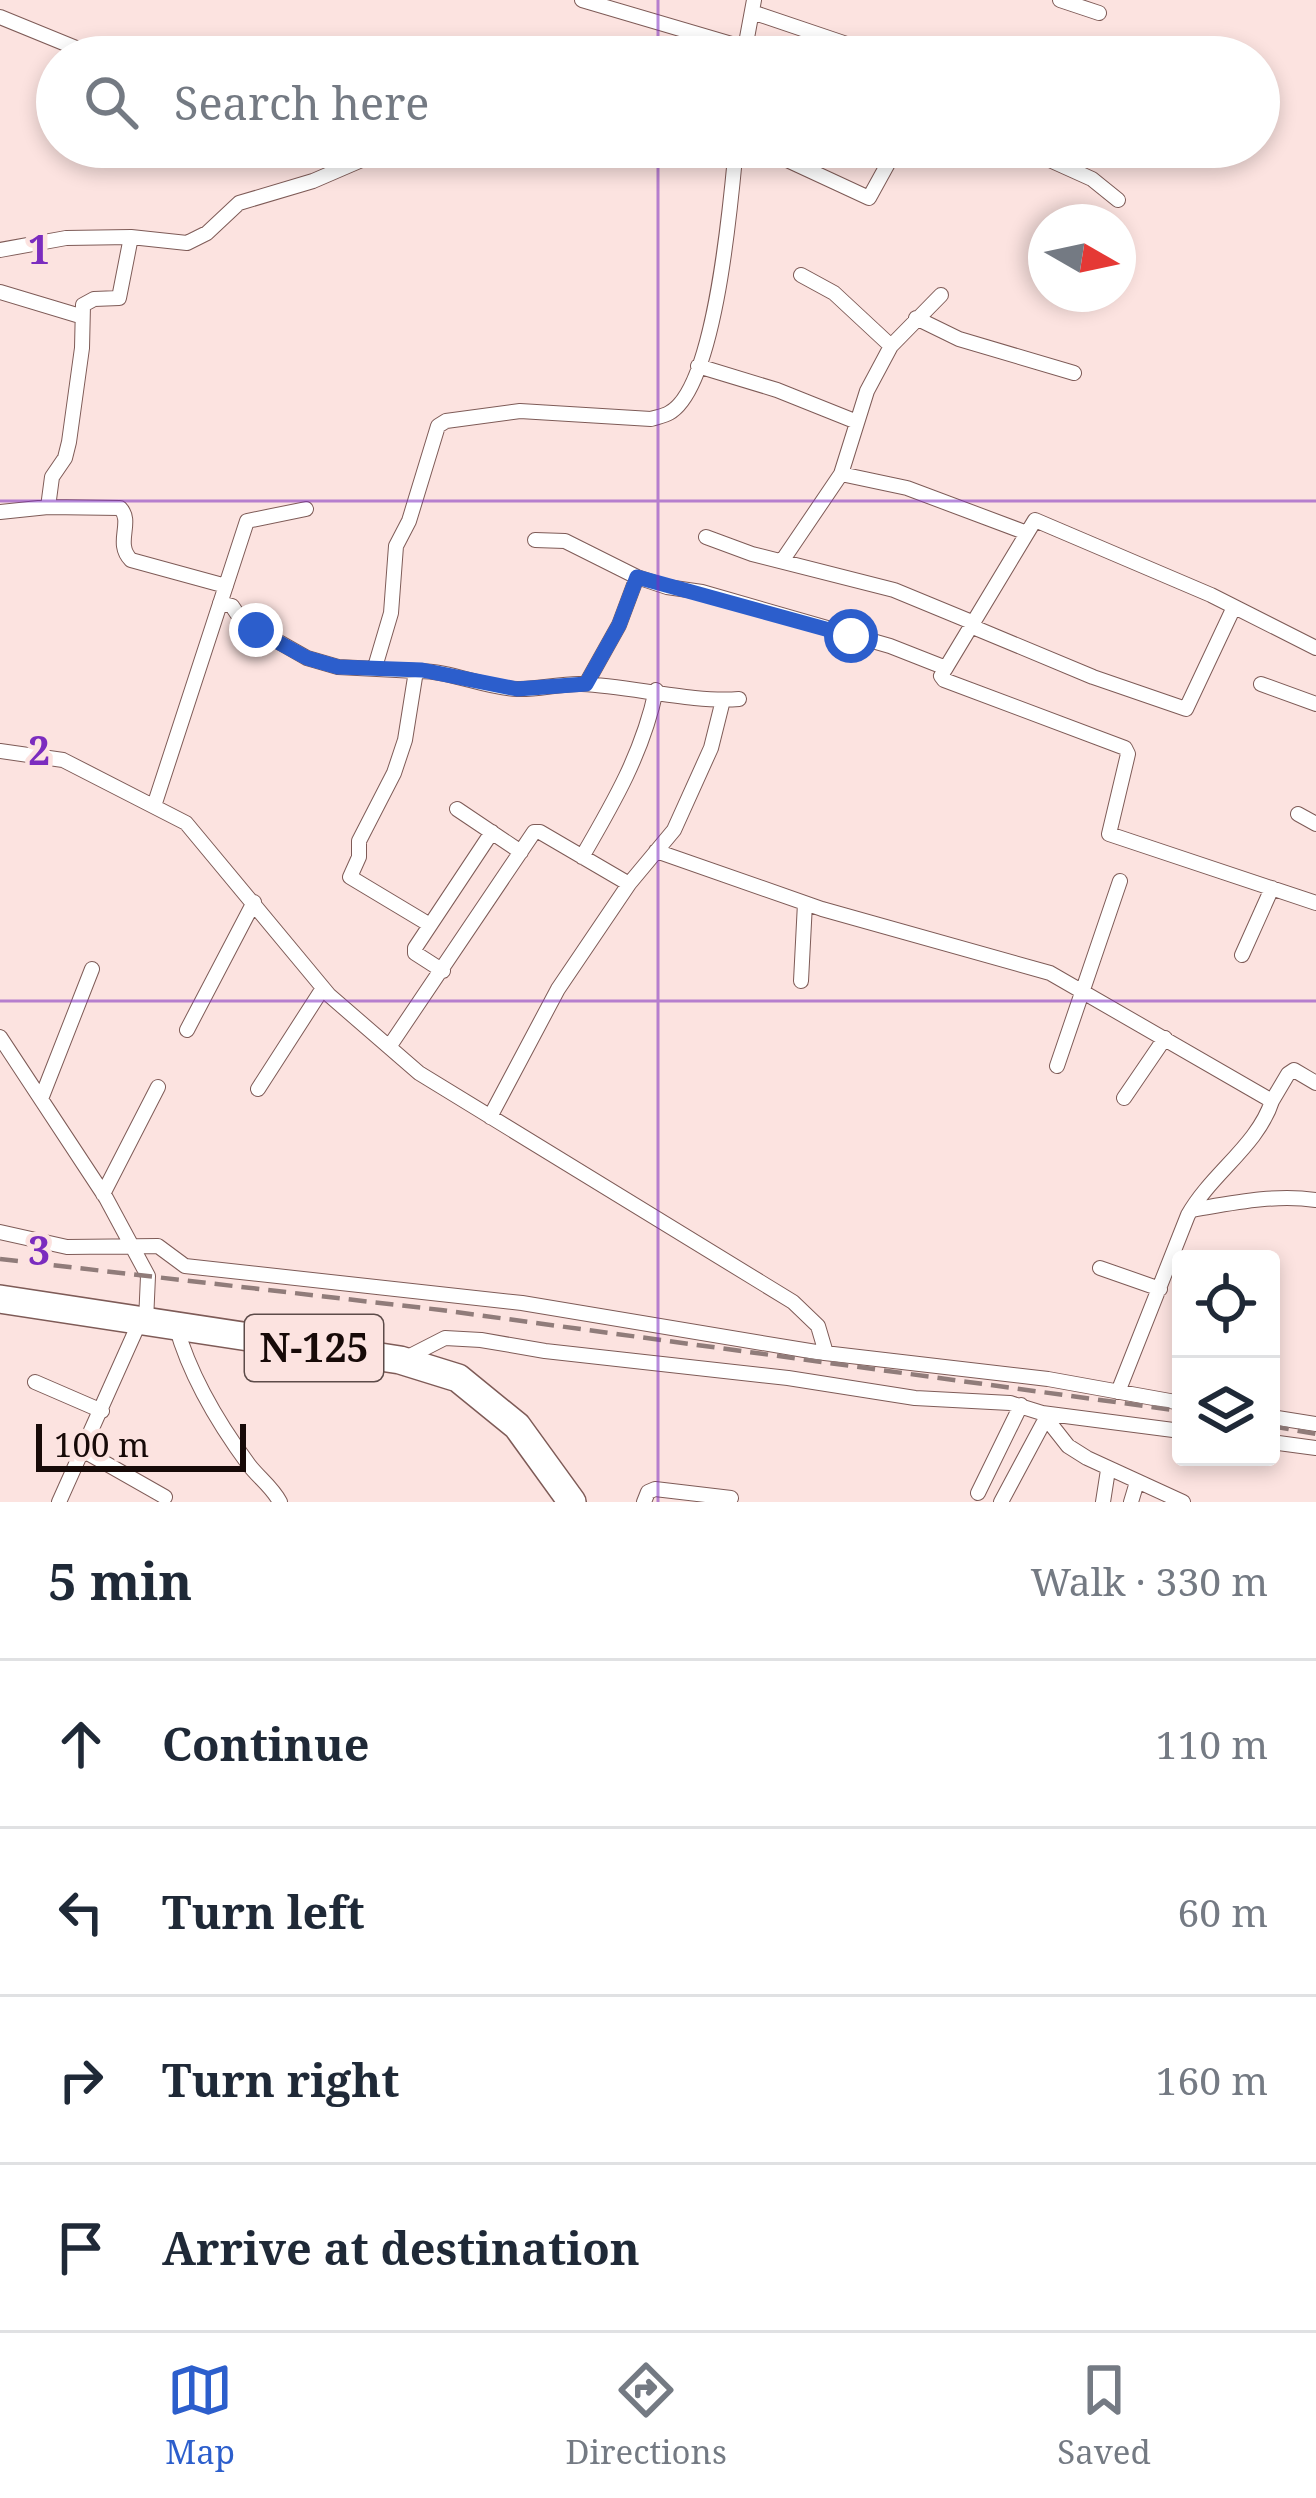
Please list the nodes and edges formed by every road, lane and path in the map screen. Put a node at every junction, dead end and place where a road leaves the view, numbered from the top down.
1 (583, 0) edge
2 (1060, 0) edge
3 (753, 6) edge
4 (1099, 13) dead end
5 (0, 17) edge
6 (47, 36) edge
7 (694, 36) edge
8 (747, 36) edge
9 (831, 36) edge
10 (344, 168) edge
11 (734, 168) edge
12 (804, 168) edge
13 (886, 168) edge
14 (1069, 168) edge
15 (1118, 200) dead end
16 (131, 237) junction
17 (0, 250) edge
18 (801, 275) dead end
19 (0, 292) edge
20 (941, 295) dead end
21 (80, 316) junction
22 (916, 318) junction
23 (891, 346) junction
24 (698, 366) junction
25 (1074, 374) dead end
26 (857, 422) junction
27 (841, 474) junction
28 (48, 507) junction
29 (306, 509) dead end
30 (0, 512) edge
31 (1027, 533) junction
32 (706, 538) dead end
33 (536, 540) dead end
34 (782, 561) junction
35 (637, 577) junction
36 (226, 586) junction
37 (220, 603) junction
38 (1234, 607) junction
39 (973, 625) junction
40 (1316, 649) edge
41 (376, 668) junction
42 (946, 668) junction
43 (416, 671) junction
44 (586, 684) junction
45 (1261, 684) dead end
46 (656, 690) junction
47 (740, 699) dead end
48 (723, 700) junction
49 (1316, 704) edge
50 (0, 752) edge
51 (154, 806) junction
52 (457, 809) dead end
53 (1298, 814) dead end
54 (1316, 824) edge
55 (491, 832) junction
56 (656, 851) junction
57 (521, 852) junction
58 (582, 856) junction
59 (1120, 881) dead end
60 (629, 884) junction
61 (1272, 888) junction
62 (254, 902) junction
63 (806, 903) junction
64 (1316, 903) edge
65 (430, 926) junction
66 (1242, 955) dead end
67 (92, 969) dead end
68 (443, 970) junction
69 (801, 981) dead end
70 (323, 988) junction
71 (1084, 991) junction
72 (188, 1030) dead end
73 (0, 1037) edge
74 (1165, 1038) junction
75 (389, 1047) junction
76 (1058, 1066) dead end
77 (1315, 1080) edge
78 (158, 1087) dead end
79 (258, 1089) dead end
80 (1124, 1098) dead end
81 (41, 1099) junction
82 (1272, 1101) junction
83 (490, 1117) junction
84 (103, 1194) junction
85 (1316, 1200) edge
86 (1191, 1210) junction
87 (0, 1232) edge
88 (131, 1245) junction
89 (1100, 1268) dead end
90 (1160, 1289) junction
91 (0, 1299) edge
92 (143, 1321) junction
93 (176, 1326) junction
94 (826, 1354) junction
95 (400, 1360) junction
96 (35, 1382) dead end
97 (1118, 1392) junction
98 (1172, 1401) edge
99 (1021, 1406) junction
100 (102, 1411) junction
101 (1044, 1416) junction
102 (1280, 1418) edge
103 (1316, 1424) edge
104 (1172, 1430) edge
105 (1280, 1443) edge
106 (1316, 1448) edge
107 (84, 1451) junction
108 (1108, 1470) junction
109 (1137, 1482) junction
110 (978, 1493) dead end
111 (164, 1497) dead end
112 (730, 1498) dead end
113 (58, 1502) edge
114 (280, 1502) edge
115 (572, 1502) edge
116 (644, 1502) edge
117 (1001, 1502) edge
118 (1103, 1502) edge
119 (1132, 1502) edge
120 (1184, 1502) edge

1 - 7 street
2 - 4 street
3 - 8 street
3 - 9 street
5 - 6 street
10 - 16 street
11 - 24 street
12 - 13 street
14 - 15 street
16 - 17 street
16 - 21 street
18 - 23 street
19 - 21 street
20 - 22 street
21 - 28 street
22 - 23 street
22 - 25 street
23 - 26 street
24 - 26 street
24 - 41 street
26 - 27 street
27 - 31 street
27 - 34 street
28 - 30 street
28 - 36 street
29 - 36 street
31 - 38 street
31 - 39 street
32 - 34 street
33 - 35 street
34 - 39 street
35 - 42 street
35 - 44 street
36 - 37 street
37 - 41 street
37 - 51 street
38 - 39 street
38 - 40 street
39 - 42 street
41 - 43 street
42 - 61 street
43 - 44 street
43 - 65 street
44 - 46 street
45 - 49 street
46 - 48 street
46 - 58 street
47 - 48 street
48 - 56 street
50 - 51 street
51 - 62 street
52 - 55 street
53 - 54 street
55 - 57 street
55 - 65 street
56 - 60 street
56 - 63 street
57 - 58 street
57 - 68 street
58 - 60 street
59 - 71 street
60 - 83 street
61 - 64 street
61 - 66 street
62 - 70 street
62 - 72 street
63 - 69 street
63 - 71 street
65 - 68 street
67 - 81 street
68 - 75 street
70 - 75 street
70 - 79 street
71 - 74 street
71 - 76 street
73 - 81 street
74 - 80 street
74 - 82 street
75 - 83 street
77 - 82 street
78 - 84 street
81 - 84 street
82 - 86 street
83 - 94 street
84 - 88 street
85 - 86 street
86 - 90 street
87 - 88 street
88 - 92 street
88 - 94 street
89 - 90 street
90 - 97 street
91 - 92 highway, N-125
92 - 93 highway, N-125
92 - 100 street
93 - 95 highway, N-125
93 - 114 street
94 - 97 street
95 - 99 street
95 - 115 highway, N-125
96 - 100 street
97 - 98 street
99 - 101 street
99 - 110 street
100 - 107 street
101 - 104 street
101 - 108 street
101 - 117 street
102 - 103 street
105 - 106 street
107 - 111 street
107 - 113 street
108 - 109 street
108 - 118 street
109 - 119 street
109 - 120 street
112 - 116 street

